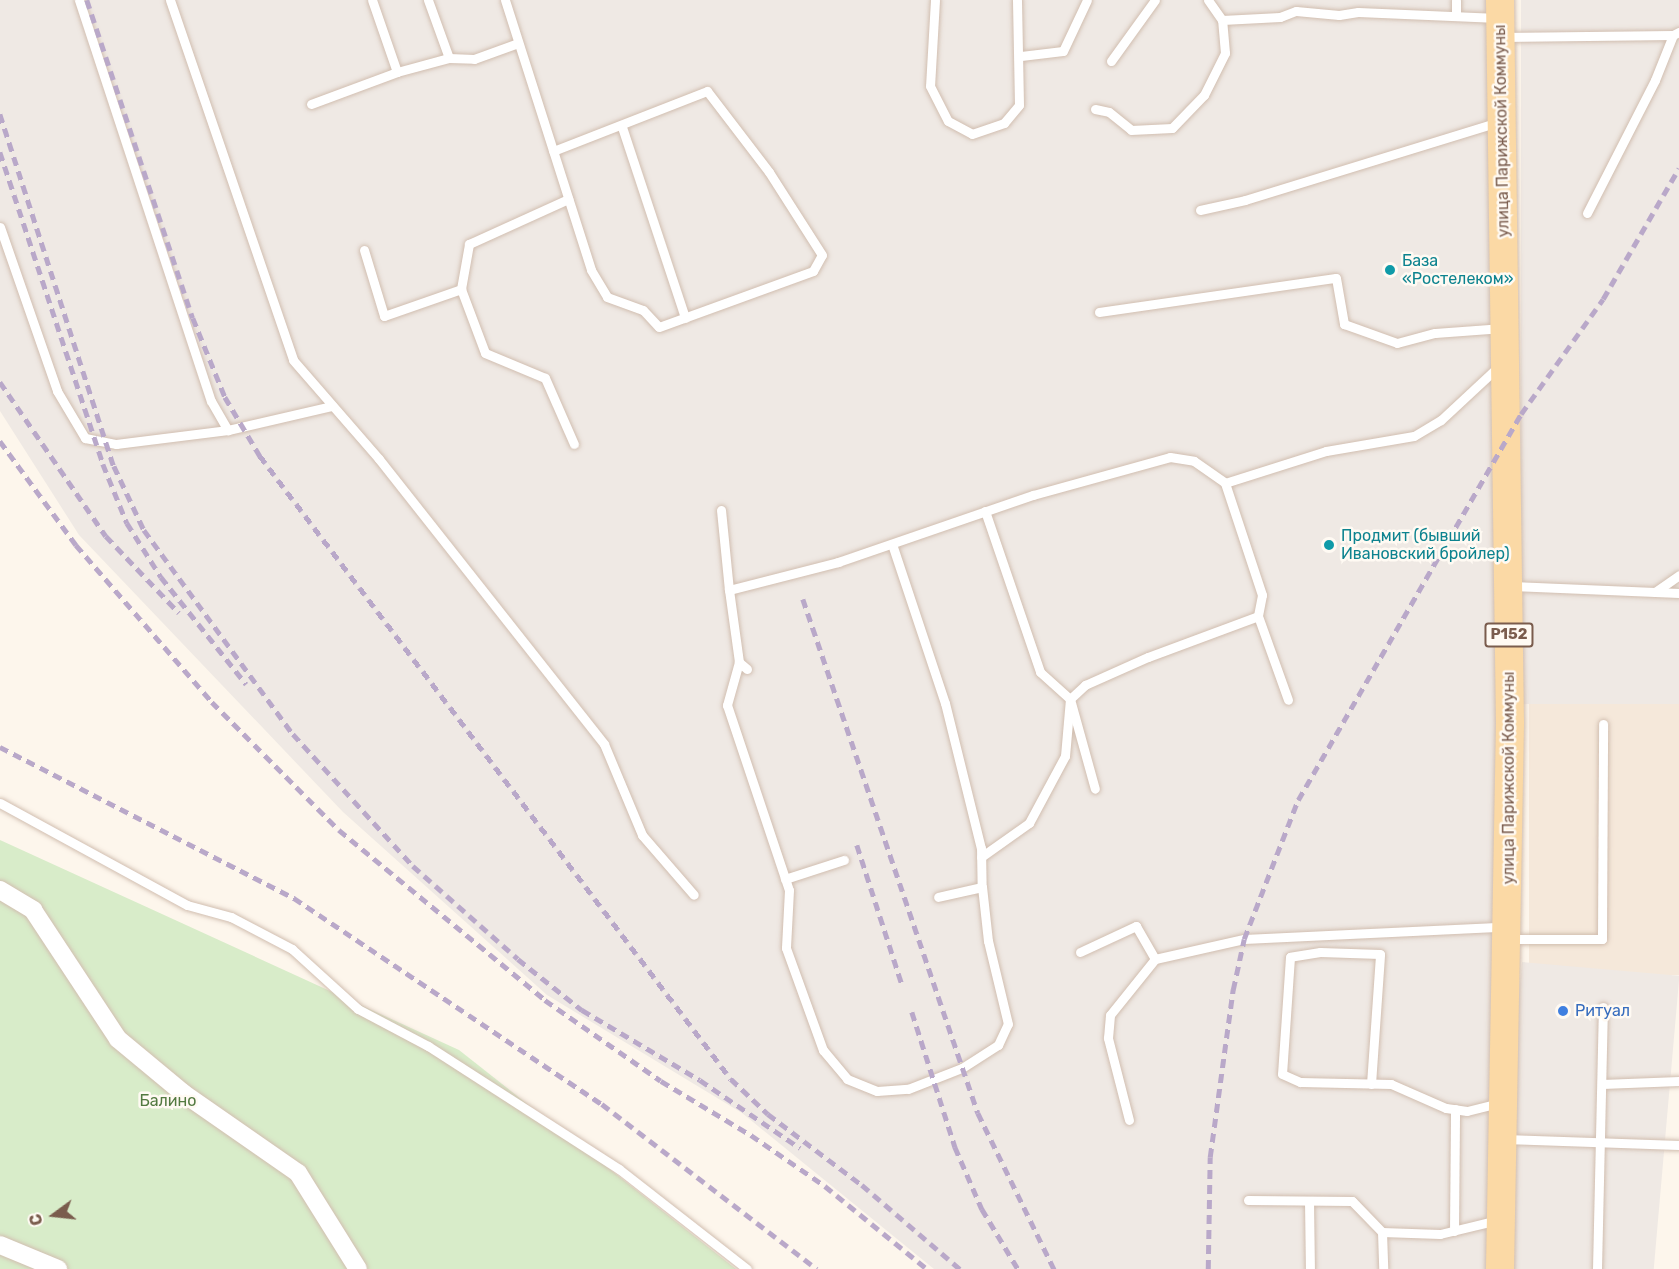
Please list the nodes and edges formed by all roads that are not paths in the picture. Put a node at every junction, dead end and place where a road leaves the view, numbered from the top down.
1 (79, 0) edge
2 (170, 0) edge
3 (372, 0) edge
4 (428, 0) edge
5 (505, 0) edge
6 (935, 0) edge
7 (1017, 0) edge
8 (1087, 0) edge
9 (1155, 0) edge
10 (1208, 0) edge
11 (1456, 0) edge
12 (1456, 14) junction
13 (1500, 19) edge
14 (1222, 20) junction
15 (1676, 33) edge
16 (518, 43) junction
17 (1021, 56) junction
18 (449, 58) junction
19 (1112, 61) dead end
20 (397, 72) junction
21 (311, 104) dead end
22 (1095, 110) dead end
23 (1502, 121) junction
24 (622, 127) junction
25 (553, 151) junction
26 (568, 199) junction
27 (1200, 210) dead end
28 (1587, 213) dead end
29 (0, 228) edge
30 (364, 250) dead end
31 (461, 289) junction
32 (1099, 312) dead end
33 (685, 318) junction
34 (1505, 328) junction
35 (1506, 359) junction
36 (332, 406) junction
37 (228, 430) junction
38 (574, 444) dead end
39 (1225, 483) junction
40 (721, 510) dead end
41 (985, 511) junction
42 (892, 544) junction
43 (1679, 575) edge
44 (1510, 586) junction
45 (729, 590) junction
46 (1655, 592) junction
47 (1679, 593) edge
48 (1257, 616) junction
49 (739, 662) junction
50 (747, 669) dead end
51 (1070, 699) junction
52 (1288, 700) dead end
53 (1603, 724) dead end
54 (1095, 789) dead end
55 (0, 803) edge
56 (981, 857) junction
57 (844, 860) dead end
58 (785, 879) junction
59 (982, 887) junction
60 (0, 890) edge
61 (694, 895) dead end
62 (938, 897) dead end
63 (1508, 933) junction
64 (1080, 952) dead end
65 (1155, 959) junction
66 (1603, 1007) dead end
67 (1679, 1081) edge
68 (1371, 1084) junction
69 (1602, 1084) junction
70 (1504, 1102) junction
71 (1455, 1109) junction
72 (1129, 1120) dead end
73 (1503, 1139) junction
74 (1600, 1143) junction
75 (1679, 1145) edge
76 (1248, 1200) dead end
77 (1309, 1201) junction
78 (1500, 1219) junction
79 (1454, 1231) junction
80 (1382, 1232) junction
81 (0, 1245) edge
82 (58, 1269) edge
83 (358, 1269) edge
84 (747, 1269) edge
85 (1310, 1269) edge
86 (1383, 1269) edge
87 (1500, 1269) edge
88 (1597, 1269) edge

1 - 37 lane
2 - 36 lane
3 - 20 lane
4 - 18 lane
5 - 16 lane
6 - 17 lane
7 - 17 lane
8 - 17 lane
9 - 19 lane
10 - 14 lane
11 - 12 lane
12 - 13 lane
12 - 14 lane
13 - 15 lane
13 - 23 main road, улица Парижской Коммуны / Р152
14 - 22 lane
15 - 28 lane
16 - 18 lane
16 - 25 lane
18 - 20 lane
20 - 21 lane
23 - 27 lane
23 - 34 main road, улица Парижской Коммуны / Р152
24 - 25 lane
24 - 33 lane
24 - 33 lane
25 - 26 lane
26 - 31 lane
26 - 33 lane
29 - 37 lane
30 - 31 lane
31 - 38 lane
32 - 34 lane
34 - 35 main road, улица Парижской Коммуны / Р152
35 - 39 lane
35 - 44 main road, улица Парижской Коммуны / Р152
36 - 37 lane
36 - 61 lane
39 - 41 lane
39 - 48 lane
40 - 45 lane
41 - 42 lane
41 - 51 lane
42 - 45 lane
42 - 56 lane
43 - 46 lane
44 - 46 lane
44 - 63 main road, улица Парижской Коммуны / Р152
45 - 49 lane
46 - 47 lane
48 - 51 lane
48 - 52 lane
49 - 50 lane
49 - 58 lane
51 - 54 lane
51 - 56 lane
53 - 63 lane
55 - 84 lane
56 - 59 lane
57 - 58 lane
58 - 59 lane
59 - 62 lane
60 - 83 street
63 - 65 lane
63 - 70 main road, улица Парижской Коммуны / Р152
64 - 65 lane
65 - 72 lane
66 - 69 lane
67 - 69 lane
68 - 68 lane
68 - 71 lane
69 - 74 lane
70 - 71 lane
70 - 73 main road, улица Парижской Коммуны / Р152
71 - 79 lane
73 - 74 lane
73 - 78 main road, улица Парижской Коммуны / Р152
74 - 75 lane
74 - 88 lane
76 - 77 lane
77 - 80 lane
77 - 85 lane
78 - 79 lane
78 - 87 main road, улица Парижской Коммуны / Р152
79 - 80 lane
80 - 86 lane
81 - 82 street

